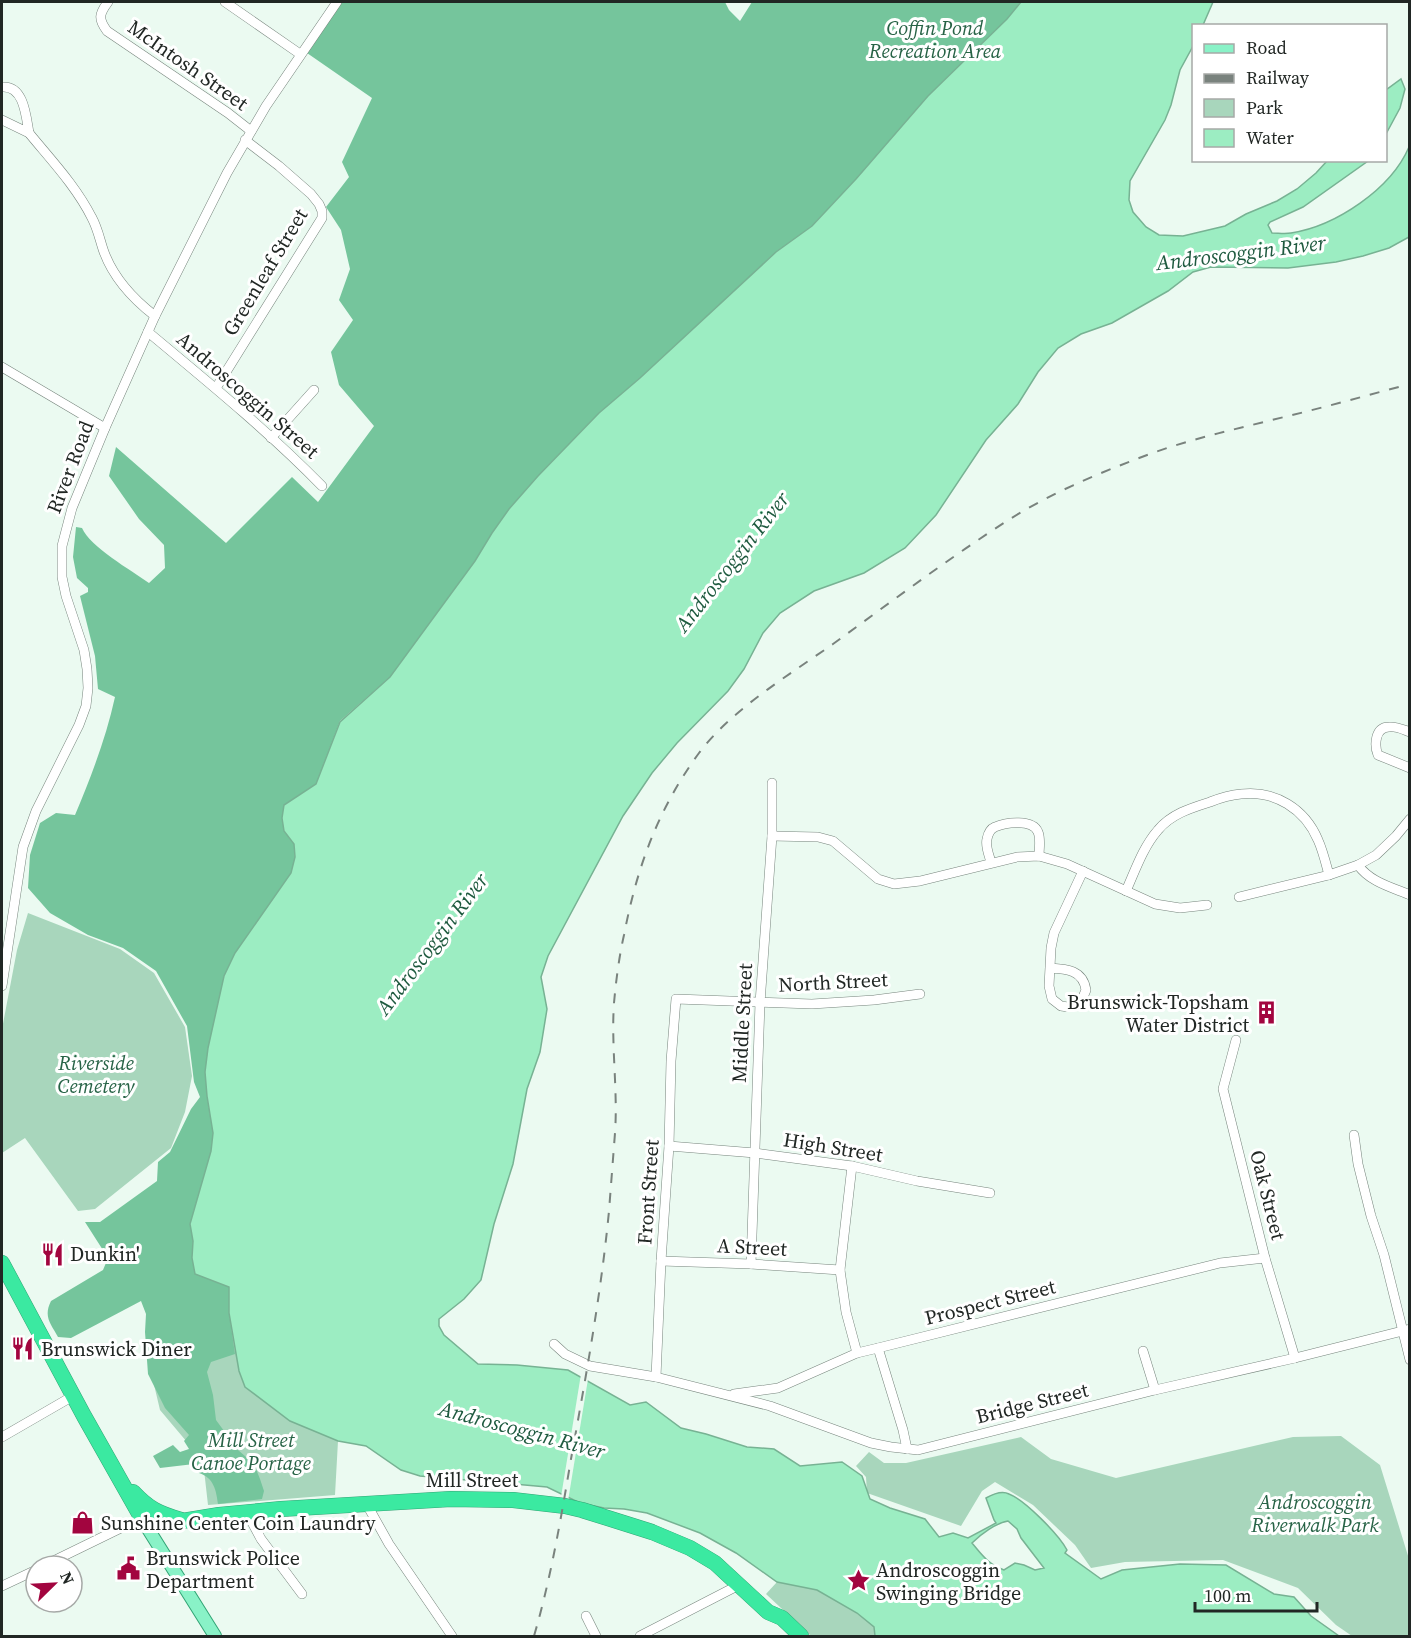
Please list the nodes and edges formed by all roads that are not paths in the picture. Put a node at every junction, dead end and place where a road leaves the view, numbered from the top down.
1 (108, 2) edge
2 (225, 2) edge
3 (337, 2) edge
4 (300, 54) junction
5 (2, 87) edge
6 (2, 120) edge
7 (251, 131) junction
8 (29, 133) junction
9 (245, 140) junction
10 (155, 316) junction
11 (148, 333) junction
12 (2, 367) edge
13 (216, 388) junction
14 (314, 390) dead end
15 (105, 428) junction
16 (271, 438) junction
17 (322, 486) dead end
18 (1410, 732) edge
19 (1410, 768) edge
20 (772, 783) dead end
21 (1410, 819) edge
22 (772, 836) junction
23 (1039, 856) junction
24 (991, 862) junction
25 (1358, 865) junction
26 (1083, 871) junction
27 (1329, 875) junction
28 (1126, 891) junction
29 (1410, 895) edge
30 (1239, 897) dead end
31 (1208, 904) dead end
32 (1050, 968) junction
33 (2, 986) edge
34 (920, 994) dead end
35 (676, 999) joint
36 (760, 1003) junction
37 (1236, 1040) dead end
38 (1354, 1135) dead end
39 (669, 1146) junction
40 (754, 1153) junction
41 (852, 1166) junction
42 (990, 1192) dead end
43 (1264, 1258) junction
44 (661, 1261) junction
45 (2, 1264) edge
46 (751, 1264) junction
47 (840, 1270) junction
48 (1406, 1330) edge
49 (554, 1344) dead end
50 (878, 1348) junction
51 (1143, 1351) dead end
52 (857, 1353) junction
53 (1295, 1358) junction
54 (1410, 1360) edge
55 (661, 1378) junction
56 (1155, 1390) junction
57 (728, 1394) junction
58 (73, 1396) junction
59 (2, 1437) edge
60 (907, 1449) junction
61 (118, 1476) junction
62 (366, 1503) junction
63 (247, 1513) junction
64 (184, 1521) junction
65 (145, 1524) junction
66 (68, 1554) edge
67 (24, 1575) edge
68 (739, 1585) junction
69 (2, 1586) edge
70 (302, 1594) dead end
71 (768, 1612) junction
72 (586, 1616) dead end
73 (215, 1636) edge
74 (452, 1636) edge
75 (596, 1636) edge
76 (640, 1636) edge
77 (788, 1636) edge
78 (801, 1636) edge

1 - 7 street, McIntosh Street
2 - 4 street
3 - 4 street, River Road
4 - 7 street, River Road
5 - 8 street
6 - 8 street
7 - 9 street, River Road
8 - 10 street
9 - 10 street, River Road
9 - 13 street, Greenleaf Street
10 - 11 street, River Road
11 - 13 street, Androscoggin Street
11 - 15 street, River Road
12 - 15 street
13 - 16 street, Androscoggin Street
14 - 16 street
15 - 33 street, River Road
16 - 17 street, Androscoggin Street
18 - 19 street
20 - 22 street, Middle Street
21 - 25 street
22 - 24 street
22 - 36 street, Middle Street
23 - 24 street
23 - 24 street
23 - 26 street
25 - 27 street
25 - 29 street
26 - 28 street
26 - 32 street
27 - 28 street
27 - 30 street
28 - 31 street
32 - 32 street
34 - 36 street, North Street
35 - 36 street, North Street
35 - 39 street, Front Street
36 - 40 street, Middle Street
37 - 43 street, Oak Street
38 - 48 street
39 - 40 street, High Street
39 - 44 street, Front Street
40 - 41 street, High Street
40 - 46 street, Middle Street
41 - 42 street, High Street
41 - 47 street
43 - 50 street, Prospect Street
43 - 53 street, Oak Street
44 - 46 street, A Street
44 - 55 street, Front Street
45 - 58 highway
46 - 47 street, A Street
47 - 52 street
48 - 53 street, Bridge Street
48 - 54 street
49 - 55 street, Bridge Street
50 - 52 street, Prospect Street
50 - 60 street
51 - 56 street
52 - 57 street, Prospect Street
53 - 56 street, Bridge Street
55 - 57 street, Bridge Street
56 - 60 street, Bridge Street
57 - 60 street, Bridge Street
58 - 59 street
58 - 61 highway
61 - 64 highway
61 - 65 highway
62 - 63 highway, Mill Street
62 - 68 highway, Mill Street
62 - 74 street
63 - 64 highway, Mill Street
63 - 70 street
64 - 65 highway, Mill Street
65 - 66 street
65 - 73 main road
67 - 69 street
68 - 71 highway, Mill Street
68 - 76 street
71 - 77 highway, Mill Street
71 - 78 highway, Mill Street
72 - 75 street

